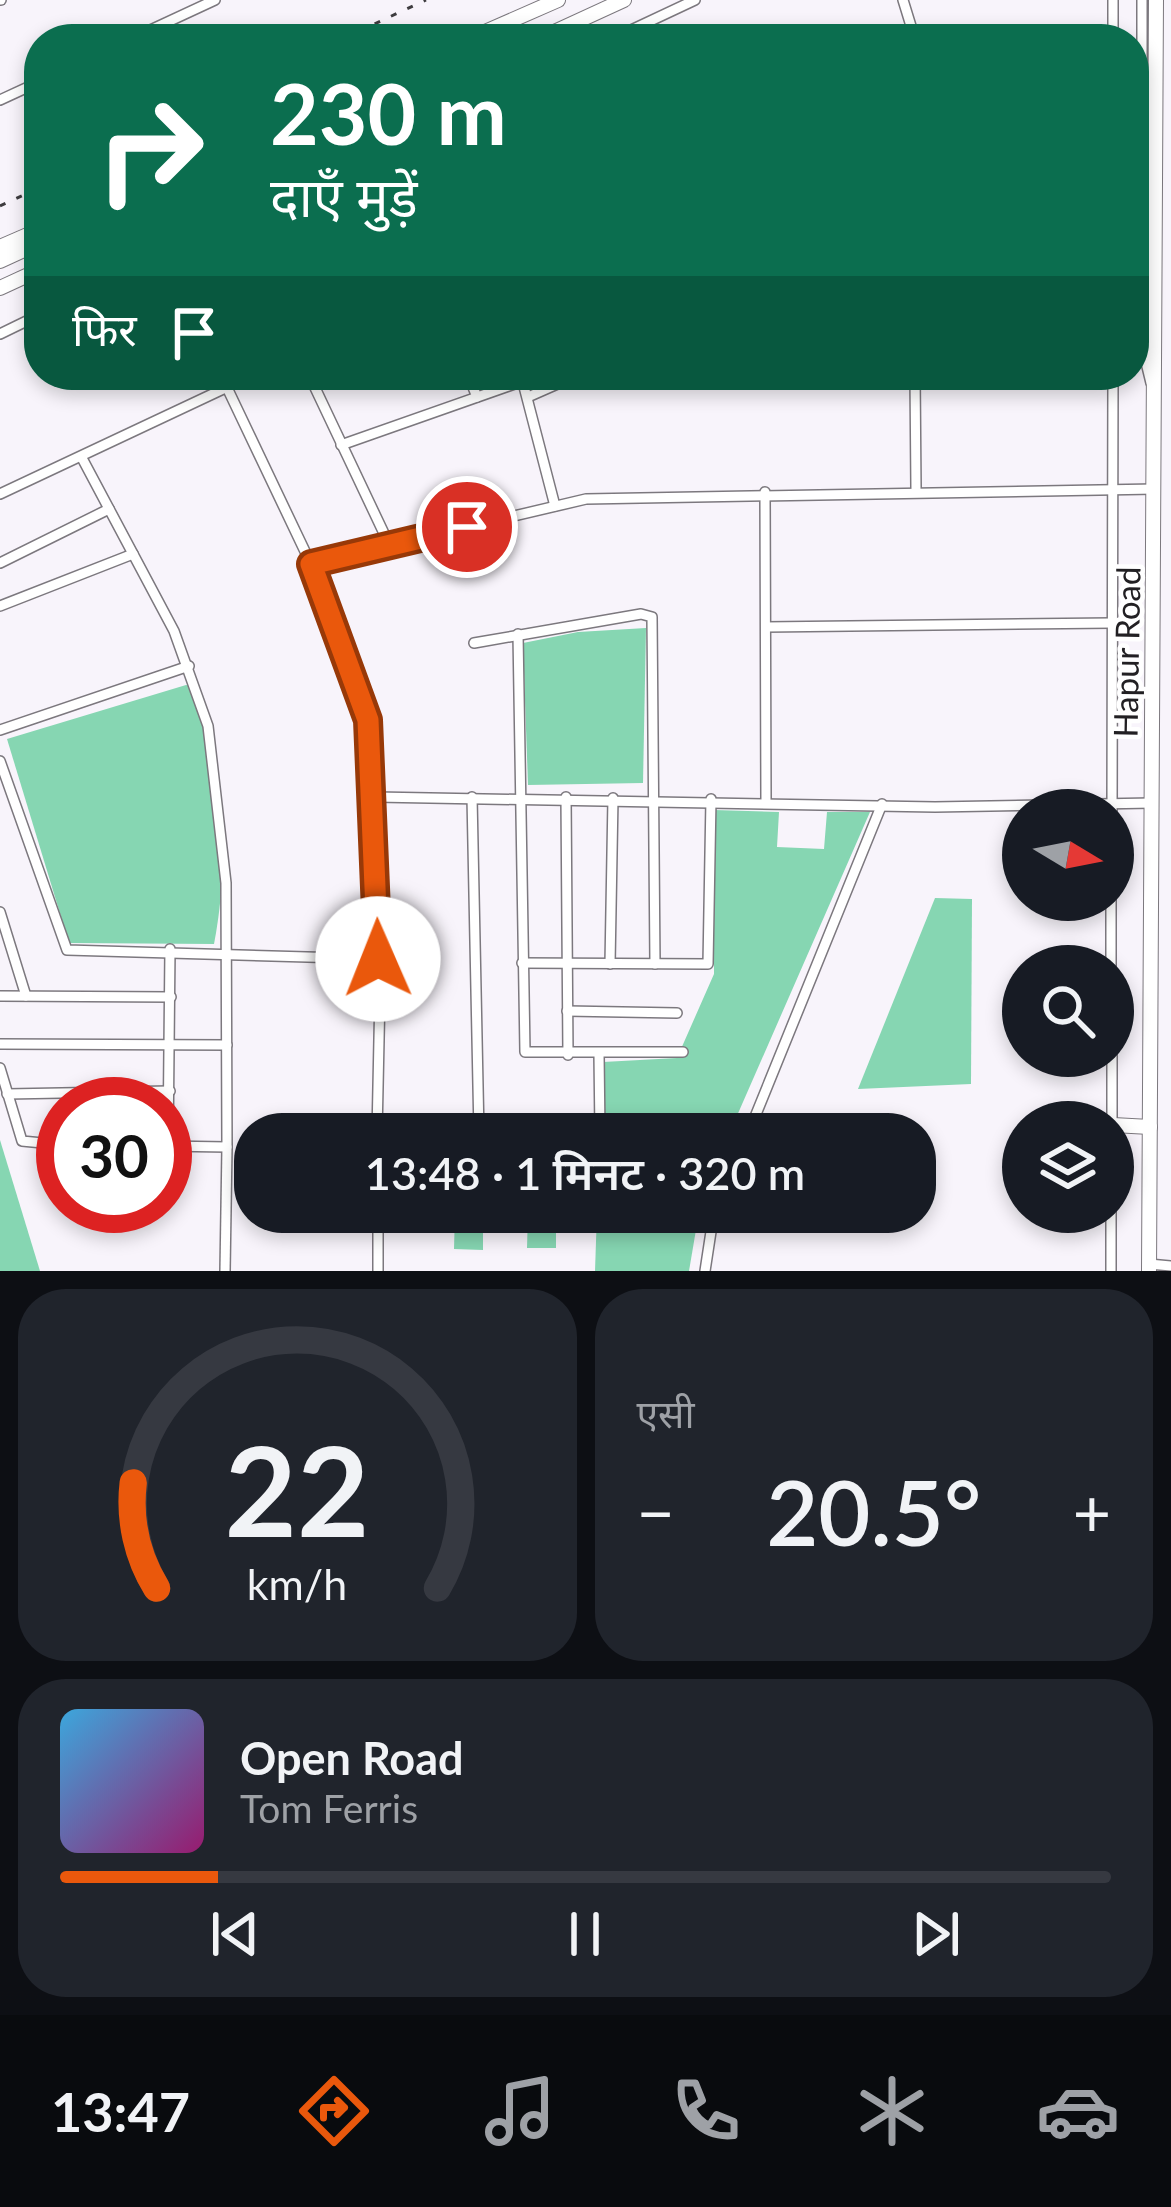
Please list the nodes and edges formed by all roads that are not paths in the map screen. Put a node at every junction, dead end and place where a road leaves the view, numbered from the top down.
1 (215, 0) edge
2 (558, 0) edge
3 (624, 0) edge
4 (694, 0) edge
5 (1156, 0) edge
6 (163, 24) edge
7 (511, 24) edge
8 (572, 24) edge
9 (644, 24) edge
10 (1149, 370) edge
11 (226, 390) edge
12 (228, 390) edge
13 (316, 390) edge
14 (474, 390) edge
15 (495, 390) edge
16 (525, 390) edge
17 (543, 390) edge
18 (915, 390) edge
19 (1112, 390) edge
20 (1156, 394) junction
21 (527, 397) junction
22 (477, 398) junction
23 (341, 445) junction
24 (82, 458) junction
25 (916, 489) junction
26 (1155, 489) junction
27 (1112, 490) junction
28 (765, 492) junction
29 (0, 494) edge
30 (555, 506) junction
31 (109, 509) junction
32 (389, 544) junction
33 (133, 554) junction
34 (0, 563) edge
35 (311, 564) junction
36 (0, 606) edge
37 (1112, 623) junction
38 (766, 627) junction
39 (518, 634) junction
40 (474, 644) dead end
41 (189, 666) junction
42 (0, 730) edge
43 (0, 761) edge
44 (1112, 789) edge
45 (472, 796) junction
46 (376, 797) junction
47 (519, 797) junction
48 (566, 797) junction
49 (613, 798) junction
50 (657, 798) junction
51 (711, 799) junction
52 (766, 802) junction
53 (1152, 803) junction
54 (882, 804) junction
55 (1134, 805) edge
56 (1002, 806) edge
57 (0, 912) edge
58 (170, 949) junction
59 (227, 952) junction
60 (378, 959) junction
61 (522, 963) junction
62 (566, 964) junction
63 (610, 964) junction
64 (655, 964) junction
65 (0, 996) edge
66 (26, 996) junction
67 (171, 997) junction
68 (567, 1011) junction
69 (677, 1012) dead end
70 (0, 1044) edge
71 (171, 1044) junction
72 (226, 1045) junction
73 (683, 1052) dead end
74 (568, 1054) junction
75 (599, 1054) junction
76 (0, 1068) edge
77 (170, 1077) edge
78 (36, 1093) edge
79 (7, 1094) junction
80 (377, 1113) edge
81 (479, 1113) edge
82 (600, 1113) edge
83 (757, 1113) edge
84 (1134, 1125) edge
85 (1150, 1126) junction
86 (36, 1142) edge
87 (192, 1147) edge
88 (227, 1147) junction
89 (378, 1233) edge
90 (711, 1233) edge
91 (1112, 1233) edge
92 (1171, 1266) edge
93 (1149, 1268) edge
94 (225, 1271) edge
95 (379, 1271) edge
96 (705, 1271) edge
97 (1112, 1271) edge

1 - 6 street
2 - 7 main road
3 - 8 main road
4 - 9 street
5 - 20 main road, Hapur Road
10 - 20 street
11 - 24 street
12 - 35 street
13 - 23 street
14 - 22 street
15 - 22 street
16 - 21 street
17 - 21 street
18 - 25 street
19 - 27 street
20 - 26 main road, Hapur Road
21 - 30 street
22 - 23 street
23 - 32 street
24 - 29 street
24 - 31 street
25 - 27 street
25 - 28 street
26 - 27 street
26 - 53 main road, Hapur Road
27 - 37 street
28 - 30 street
28 - 38 street
30 - 32 street
31 - 33 street
31 - 34 street
32 - 35 street
33 - 36 street
33 - 41 street
35 - 46 street
37 - 38 street
37 - 44 street
38 - 52 street
39 - 40 street
39 - 47 street
39 - 50 street
41 - 42 street
41 - 59 street
43 - 58 street
45 - 46 street
45 - 47 street
45 - 81 street
46 - 60 street
47 - 48 street
47 - 61 street
48 - 49 street
48 - 62 street
49 - 50 street
49 - 63 street
50 - 51 street
50 - 64 street
51 - 52 street
51 - 64 street
52 - 54 street
53 - 55 street
53 - 85 main road, Hapur Road
54 - 56 street
54 - 83 street
57 - 66 street
58 - 59 street
58 - 67 street
59 - 60 street
59 - 72 street
60 - 80 street
61 - 62 street
61 - 74 street
62 - 63 street
62 - 68 street
63 - 64 street
65 - 66 street
66 - 67 street
67 - 71 street
68 - 69 street
68 - 74 street
70 - 71 street
71 - 72 street
71 - 77 street
72 - 88 street
73 - 75 street
74 - 75 street
75 - 82 street
76 - 79 street
78 - 79 street
79 - 86 street
84 - 85 main road
85 - 93 main road, Hapur Road
87 - 88 street
88 - 94 street
89 - 95 street
90 - 96 street
91 - 97 street
92 - 93 street

